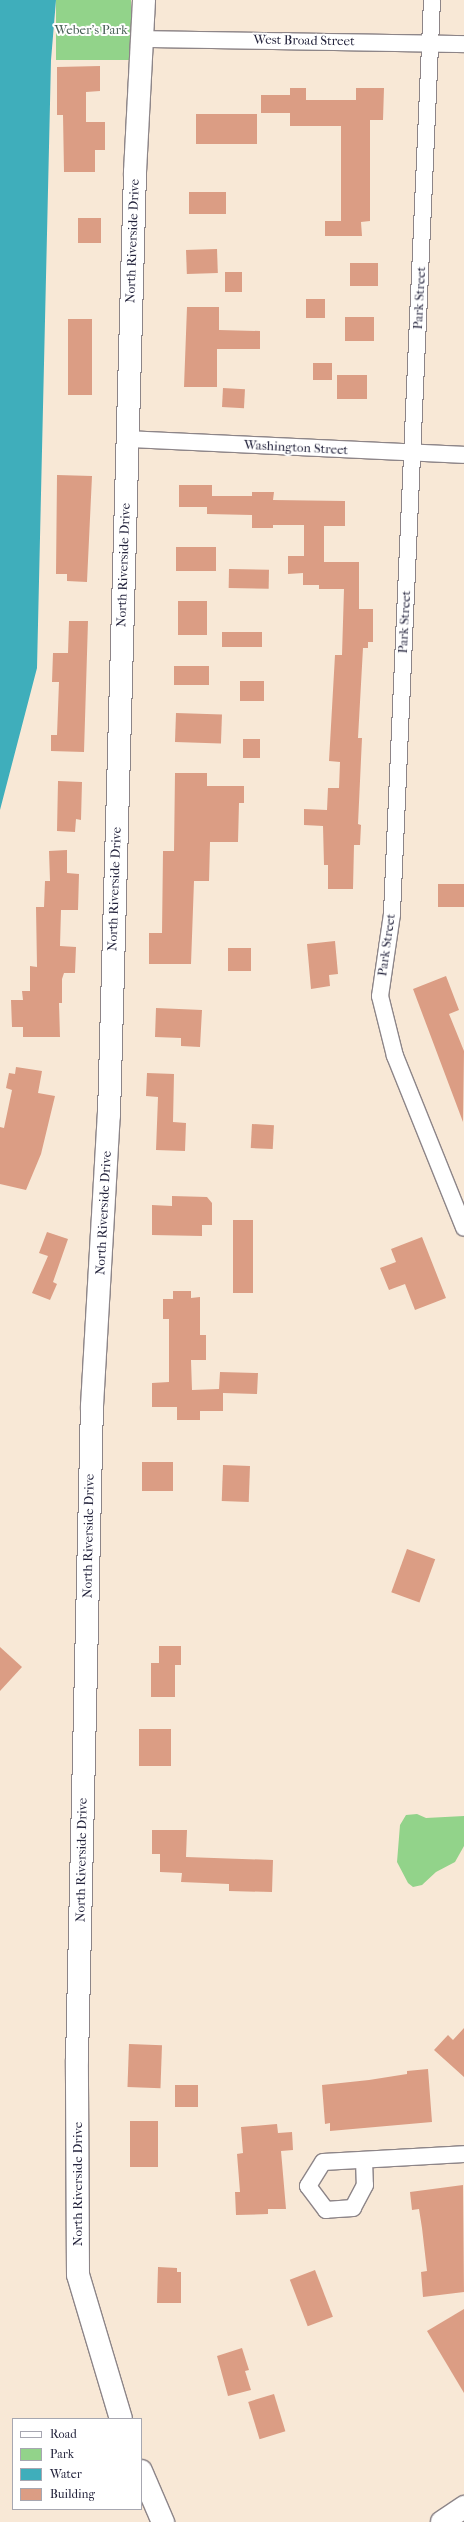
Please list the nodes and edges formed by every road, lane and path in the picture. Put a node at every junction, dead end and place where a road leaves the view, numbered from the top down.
1 (144, 0) edge
2 (432, 0) edge
3 (143, 39) junction
4 (431, 43) junction
5 (464, 44) edge
6 (128, 439) junction
7 (413, 454) junction
8 (464, 455) edge
9 (464, 1228) edge
10 (464, 2154) edge
11 (364, 2160) dead end
12 (121, 2418) edge
13 (142, 2473) edge
14 (464, 2507) edge
15 (163, 2522) edge
16 (442, 2522) edge

1 - 3 street, North Riverside Drive
2 - 4 street, Park Street
3 - 4 street, West Broad Street
3 - 6 street, North Riverside Drive
4 - 5 street, West Broad Street
4 - 7 street, Park Street
6 - 7 street, Washington Street
6 - 12 street, North Riverside Drive
7 - 8 street, Washington Street
7 - 9 street, Park Street
10 - 11 street
13 - 15 street
14 - 16 street

